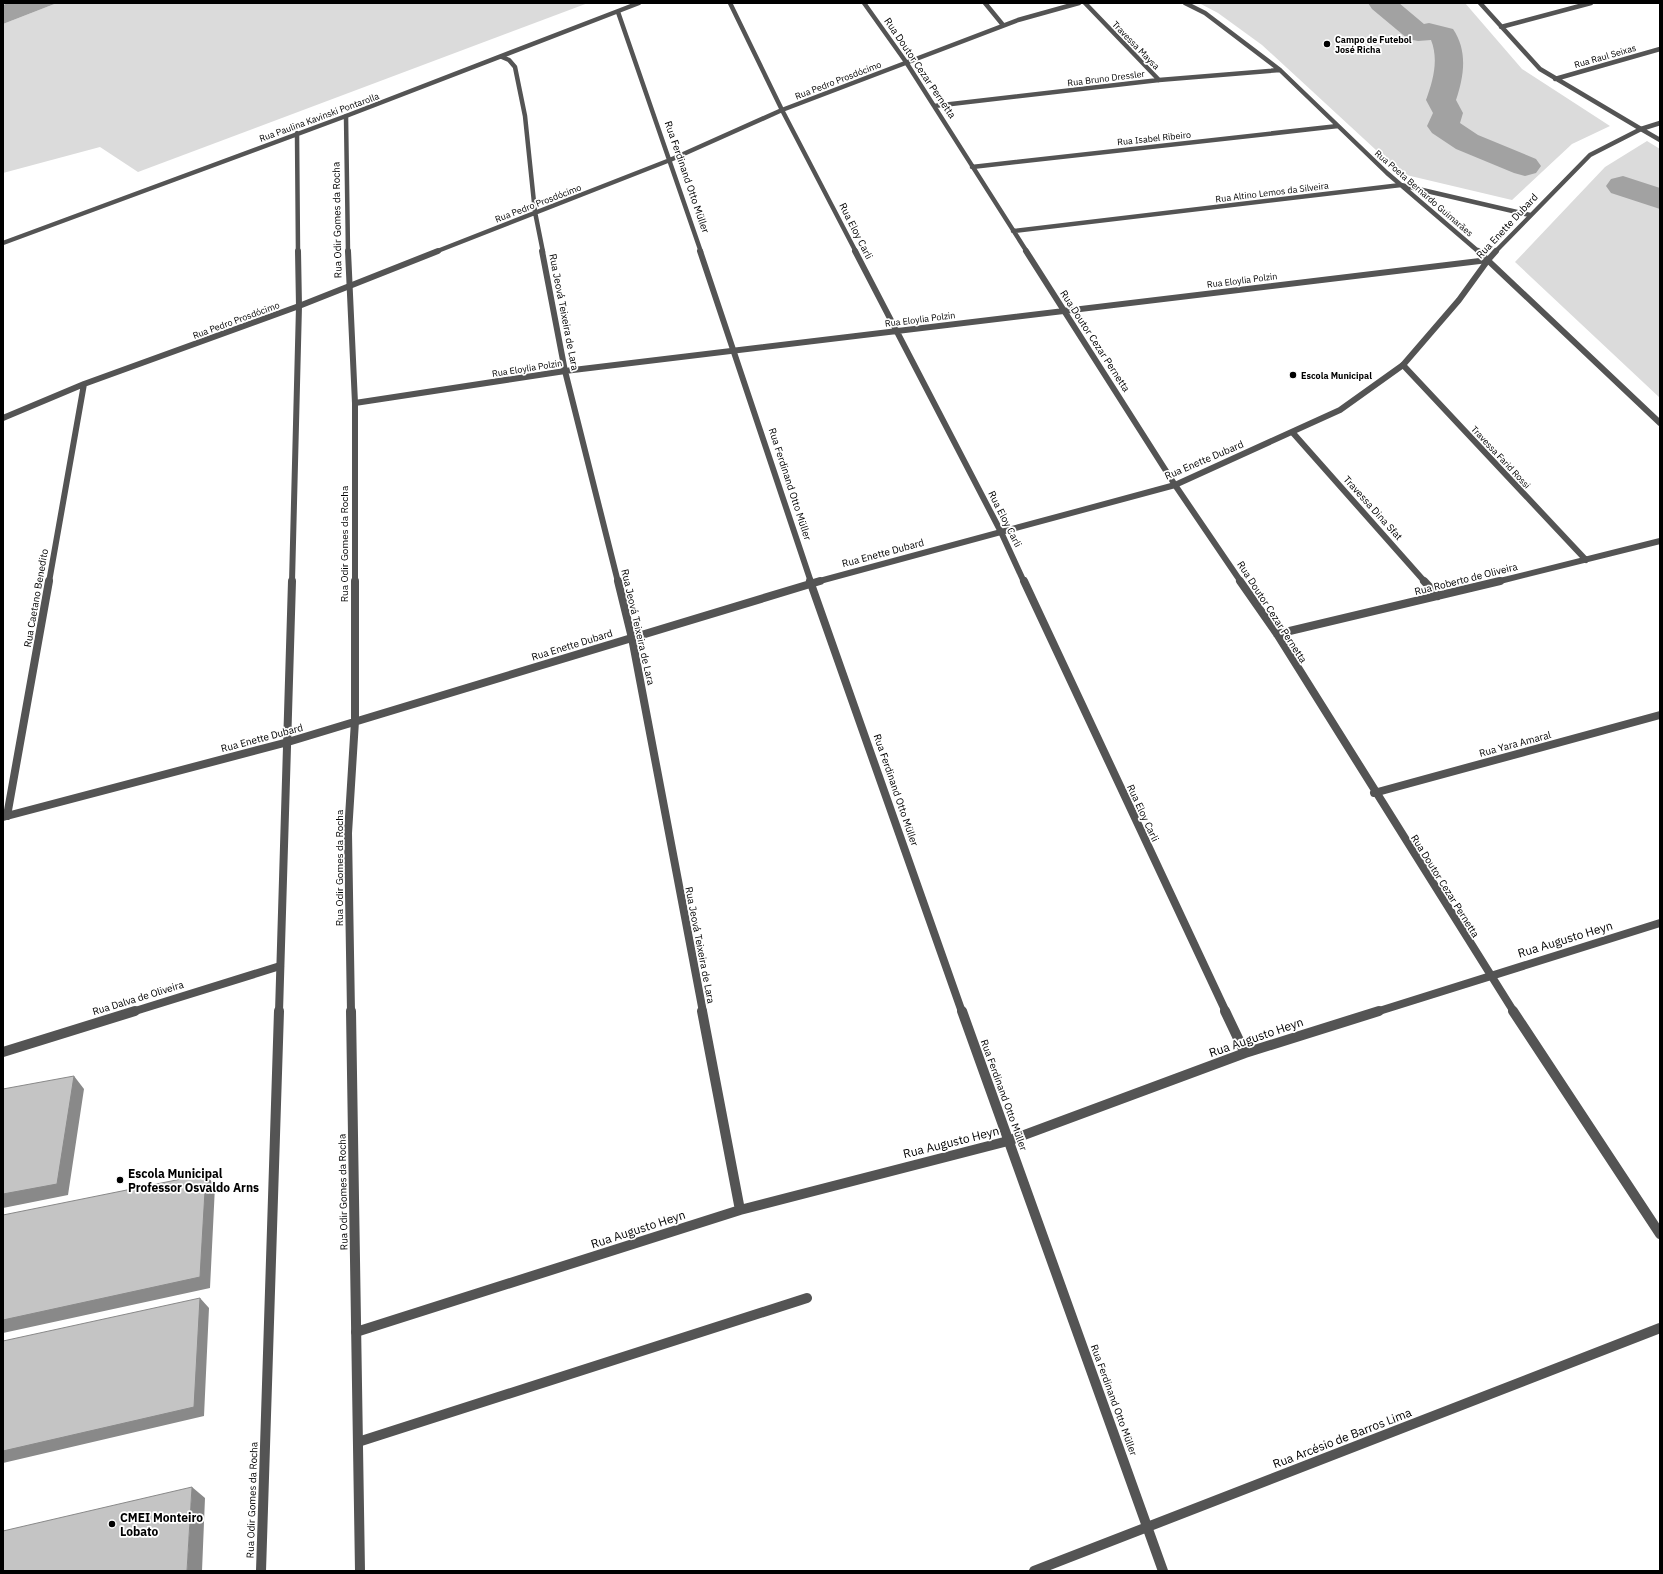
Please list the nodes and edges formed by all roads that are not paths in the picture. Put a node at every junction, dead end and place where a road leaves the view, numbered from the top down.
1 (639, 3) edge
2 (730, 3) edge
3 (864, 3) edge
4 (985, 3) edge
5 (1079, 3) edge
6 (1086, 3) edge
7 (1185, 3) edge
8 (1480, 3) edge
9 (1591, 3) edge
10 (618, 12) junction
11 (1003, 25) junction
12 (1501, 27) junction
13 (1660, 49) edge
14 (502, 57) junction
15 (906, 62) junction
16 (1280, 70) junction
17 (1555, 79) junction
18 (1159, 80) junction
19 (934, 106) junction
20 (782, 110) junction
21 (346, 116) junction
22 (1660, 122) edge
23 (1338, 126) junction
24 (1641, 129) junction
25 (297, 133) junction
26 (1660, 140) edge
27 (670, 160) junction
28 (972, 167) junction
29 (1401, 185) junction
30 (535, 212) junction
31 (1530, 215) junction
32 (1013, 231) junction
33 (3, 243) edge
34 (1488, 260) junction
35 (349, 286) junction
36 (299, 306) junction
37 (1064, 310) junction
38 (896, 331) junction
39 (734, 350) junction
40 (1404, 365) junction
41 (565, 371) junction
42 (84, 384) junction
43 (355, 403) junction
44 (3, 418) edge
45 (1660, 423) edge
46 (1293, 433) junction
47 (1175, 485) junction
48 (1001, 532) junction
49 (1660, 540) edge
50 (1586, 560) junction
51 (811, 583) junction
52 (1438, 596) junction
53 (1277, 634) junction
54 (632, 638) junction
55 (1660, 715) edge
56 (355, 721) junction
57 (288, 742) junction
58 (1374, 793) junction
59 (5, 817) edge
60 (1660, 923) edge
61 (280, 966) junction
62 (1490, 976) junction
63 (3, 1052) edge
64 (1245, 1053) junction
65 (1008, 1141) junction
66 (740, 1210) junction
67 (1660, 1234) edge
68 (807, 1298) dead end
69 (1660, 1328) edge
70 (356, 1332) junction
71 (358, 1442) junction
72 (1148, 1527) junction
73 (261, 1571) edge
74 (360, 1571) edge
75 (1034, 1571) edge
76 (1163, 1571) edge

1 - 10 street, Rua Paulina Kavinski Pontarolla
2 - 20 street, Rua Eloy Carli
3 - 15 street, Rua Doutor Cezar Pernetta
4 - 11 street
5 - 11 street, Rua Pedro Prosdócimo
6 - 18 street, Travessa Maysa
7 - 16 street, Rua Poeta Bernardo Guimarães
8 - 12 street
9 - 12 street
10 - 14 street, Rua Paulina Kavinski Pontarolla
10 - 27 street, Rua Ferdinand Otto Müller
11 - 15 street, Rua Pedro Prosdócimo
12 - 17 street
13 - 17 street, Rua Raul Seixas
14 - 21 street, Rua Paulina Kavinski Pontarolla
14 - 30 street, Rua Jeová Teixeira de Lara
15 - 19 street, Rua Doutor Cezar Pernetta
15 - 20 street, Rua Pedro Prosdócimo
16 - 18 street, Rua Bruno Dressler
16 - 23 street, Rua Poeta Bernardo Guimarães
17 - 24 street
18 - 19 street, Rua Bruno Dressler
19 - 28 street, Rua Doutor Cezar Pernetta
20 - 27 street, Rua Pedro Prosdócimo
20 - 38 street, Rua Eloy Carli
21 - 25 street, Rua Paulina Kavinski Pontarolla
21 - 35 street, Rua Odir Gomes da Rocha
22 - 24 street, Rua Enette Dubard
23 - 28 street, Rua Isabel Ribeiro
23 - 29 street, Rua Poeta Bernardo Guimarães
24 - 26 street
24 - 31 street, Rua Enette Dubard
25 - 33 street, Rua Paulina Kavinski Pontarolla
25 - 36 street, Rua Odir Gomes da Rocha
27 - 30 street, Rua Pedro Prosdócimo
27 - 39 street, Rua Ferdinand Otto Müller
28 - 32 street, Rua Doutor Cezar Pernetta
29 - 31 street, Rua Altino Lemos da Silveira
29 - 32 street, Rua Altino Lemos da Silveira
29 - 34 street, Rua Poeta Bernardo Guimarães
30 - 35 street, Rua Pedro Prosdócimo
30 - 41 street, Rua Jeová Teixeira de Lara
31 - 34 street, Rua Enette Dubard
32 - 37 street, Rua Doutor Cezar Pernetta
34 - 37 street, Rua Eloylia Polzin
34 - 40 street, Rua Enette Dubard
34 - 45 street, Rua Poeta Bernardo Guimarães
35 - 36 street, Rua Pedro Prosdócimo
35 - 43 street, Rua Odir Gomes da Rocha
36 - 42 street, Rua Pedro Prosdócimo
36 - 57 street, Rua Odir Gomes da Rocha
37 - 38 street, Rua Eloylia Polzin
37 - 47 street, Rua Doutor Cezar Pernetta
38 - 39 street, Rua Eloylia Polzin
38 - 48 street, Rua Eloy Carli
39 - 41 street, Rua Eloylia Polzin
39 - 51 street, Rua Ferdinand Otto Müller
40 - 46 street, Rua Enette Dubard
40 - 50 street, Travessa Farid Rossi
41 - 43 street, Rua Eloylia Polzin
41 - 54 street, Rua Jeová Teixeira de Lara
42 - 44 street, Rua Pedro Prosdócimo
42 - 59 street, Rua Caetano Benedito
43 - 56 street, Rua Odir Gomes da Rocha
46 - 47 street, Rua Enette Dubard
46 - 52 street, Travessa Dina Sfat
47 - 48 street, Rua Enette Dubard
47 - 53 street, Rua Doutor Cezar Pernetta
48 - 51 street, Rua Enette Dubard
48 - 64 street, Rua Eloy Carli
49 - 50 street, Rua Roberto de Oliveira
50 - 52 street, Rua Roberto de Oliveira
51 - 54 street, Rua Enette Dubard
51 - 65 street, Rua Ferdinand Otto Müller
52 - 53 street, Rua Roberto de Oliveira
53 - 58 street, Rua Doutor Cezar Pernetta
54 - 56 street, Rua Enette Dubard
54 - 66 street, Rua Jeová Teixeira de Lara
55 - 58 street, Rua Yara Amaral
56 - 57 street, Rua Enette Dubard
56 - 70 street, Rua Odir Gomes da Rocha
57 - 59 street, Rua Enette Dubard
57 - 61 street, Rua Odir Gomes da Rocha
58 - 62 street, Rua Doutor Cezar Pernetta
60 - 62 street, Rua Augusto Heyn
61 - 63 street, Rua Dalva de Oliveira
61 - 73 street, Rua Odir Gomes da Rocha
62 - 64 street, Rua Augusto Heyn
62 - 67 street, Rua Doutor Cezar Pernetta
64 - 65 street, Rua Augusto Heyn
65 - 66 street, Rua Augusto Heyn
65 - 72 street, Rua Ferdinand Otto Müller
66 - 70 street, Rua Augusto Heyn
68 - 71 street
69 - 72 street, Rua Arcésio de Barros Lima
70 - 71 street, Rua Odir Gomes da Rocha
71 - 74 street, Rua Odir Gomes da Rocha
72 - 75 street, Rua Arcésio de Barros Lima
72 - 76 street, Rua Ferdinand Otto Müller

